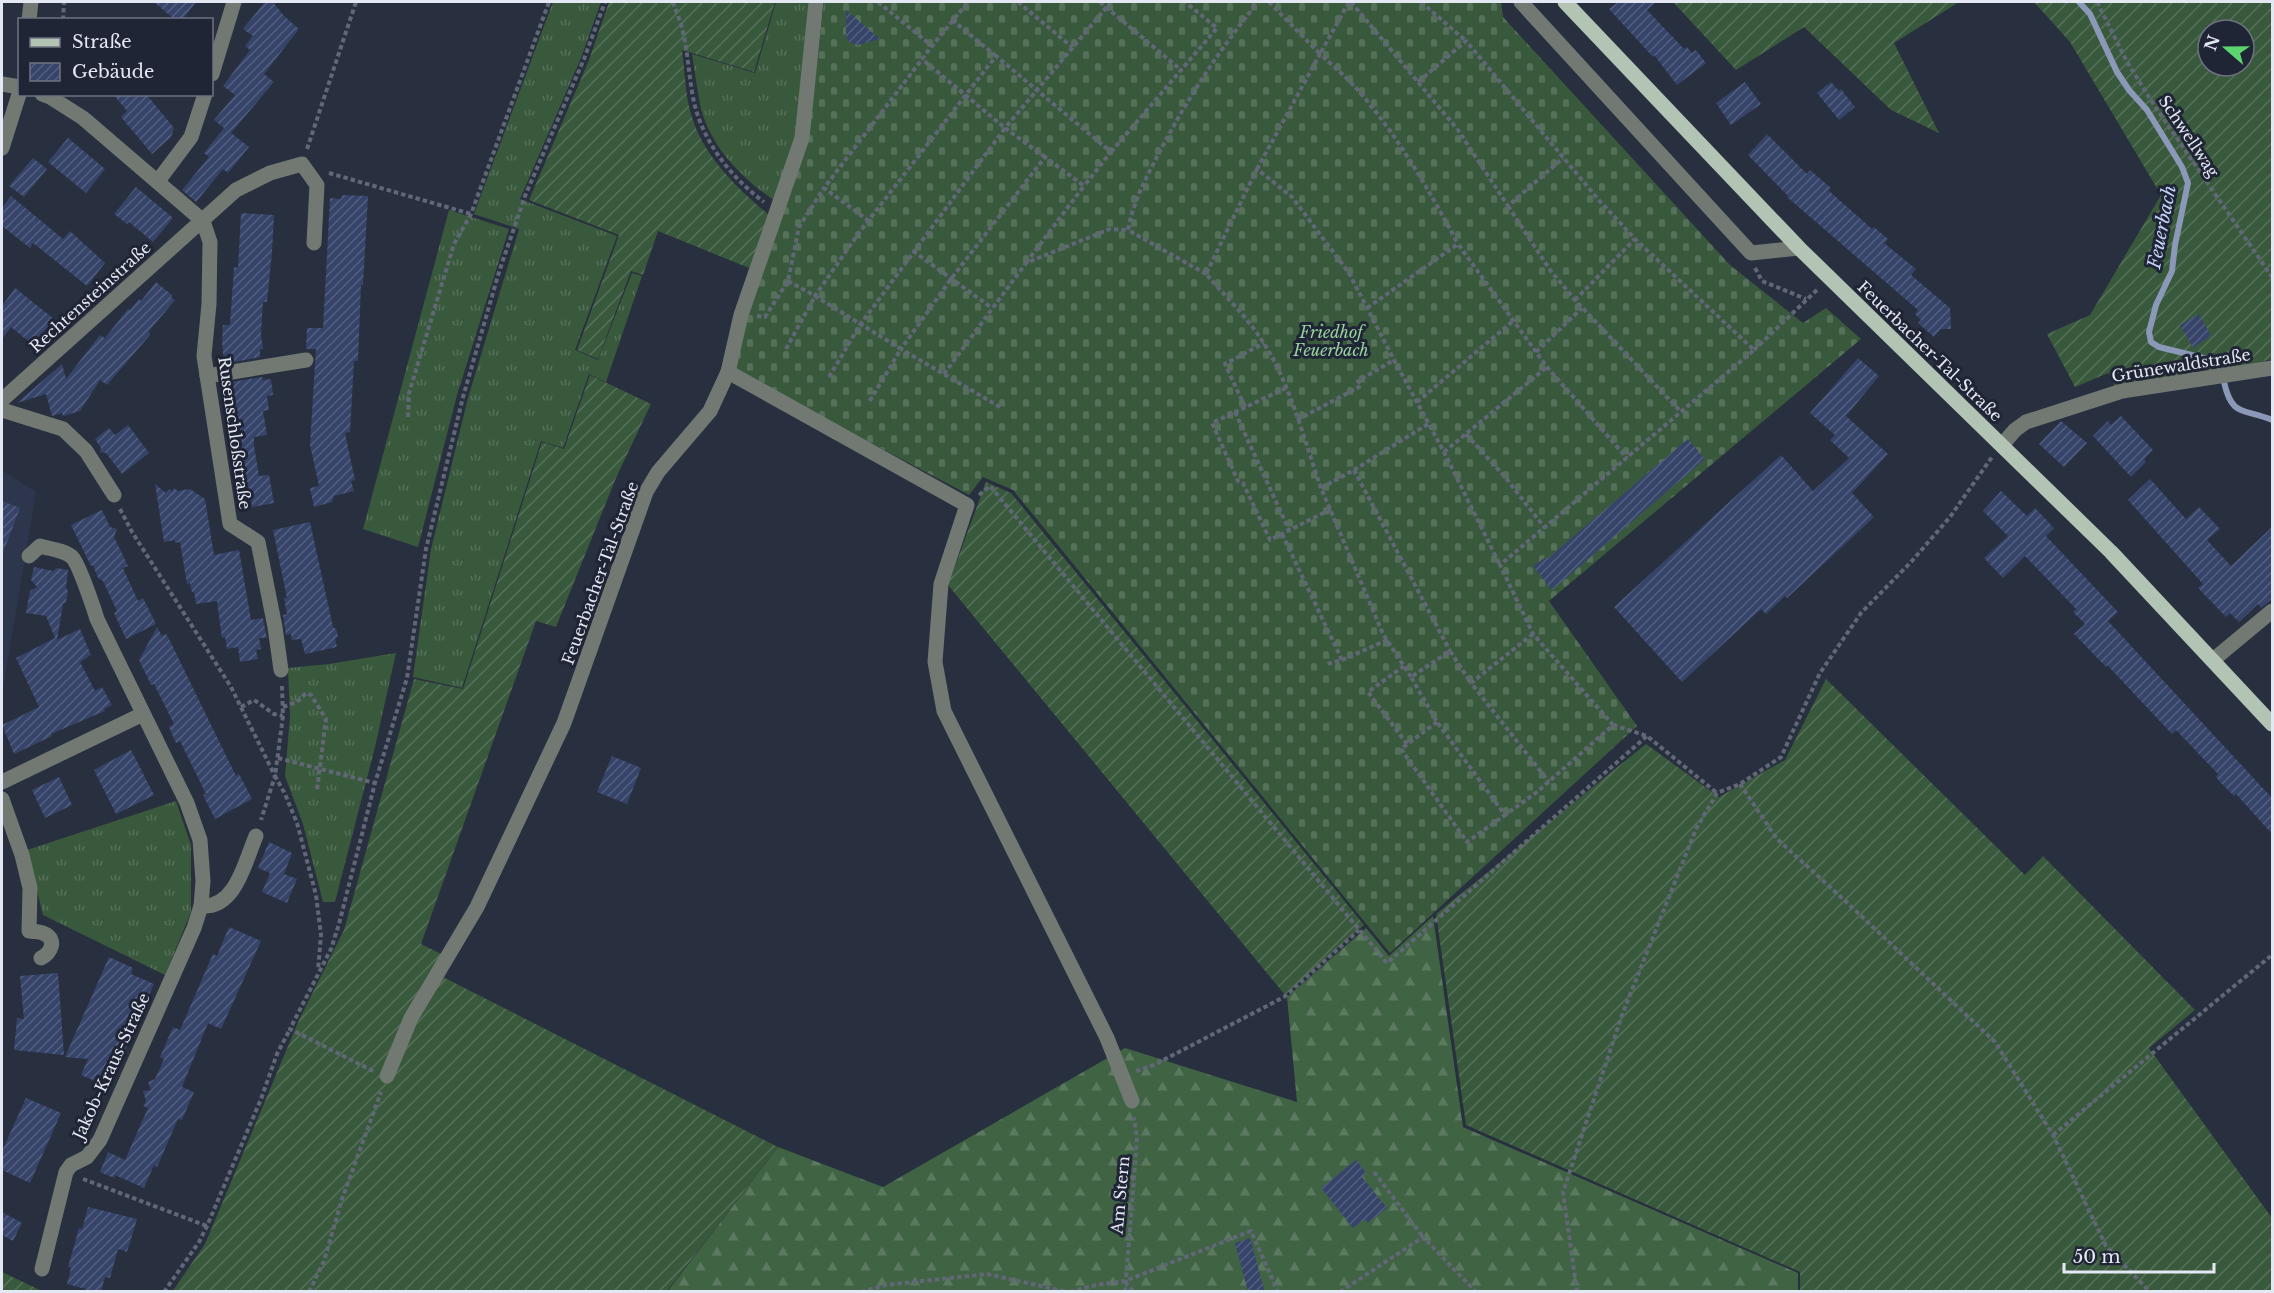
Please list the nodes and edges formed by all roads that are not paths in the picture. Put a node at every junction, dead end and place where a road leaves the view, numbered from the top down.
1 (31, 2) edge
2 (234, 2) edge
3 (816, 2) edge
4 (1521, 2) edge
5 (1564, 2) edge
6 (29, 18) edge
7 (213, 71) edge
8 (2, 84) edge
9 (18, 88) edge
10 (18, 96) edge
11 (47, 96) edge
12 (204, 96) edge
13 (2, 148) edge
14 (158, 181) junction
15 (203, 221) junction
16 (314, 243) dead end
17 (1799, 248) junction
18 (306, 360) dead end
19 (2272, 368) edge
20 (728, 372) junction
21 (207, 376) junction
22 (2, 400) edge
23 (2, 410) edge
24 (2002, 445) junction
25 (114, 495) road end
26 (29, 556) dead end
27 (2272, 611) edge
28 (2213, 660) junction
29 (281, 670) road end
30 (142, 714) junction
31 (2272, 724) edge
32 (2, 782) edge
33 (2, 799) edge
34 (256, 836) road end
35 (201, 906) junction
36 (41, 958) dead end
37 (387, 1076) road end
38 (1132, 1101) road end
39 (42, 1269) dead end

1 - 6 street
2 - 7 street
3 - 20 street, Feuerbacher-Tal-Straße
4 - 17 street
5 - 17 main road, Feuerbacher-Tal-Straße
8 - 9 street
10 - 13 street
11 - 14 street
12 - 14 street
14 - 15 street
15 - 16 street
15 - 21 street, Rusenschloßstraße
15 - 22 street, Rechtensteinstraße
17 - 24 main road, Feuerbacher-Tal-Straße
18 - 21 street
19 - 24 street, Grünewaldstraße
20 - 37 street, Feuerbacher-Tal-Straße
20 - 38 street
21 - 29 street, Rusenschloßstraße
23 - 25 street
24 - 28 main road, Feuerbacher-Tal-Straße
26 - 30 street, Jakob-Kraus-Straße
27 - 28 street
28 - 31 main road, Feuerbacher-Tal-Straße
30 - 32 street
30 - 35 street, Jakob-Kraus-Straße
33 - 36 street
34 - 35 street
35 - 39 street, Jakob-Kraus-Straße

